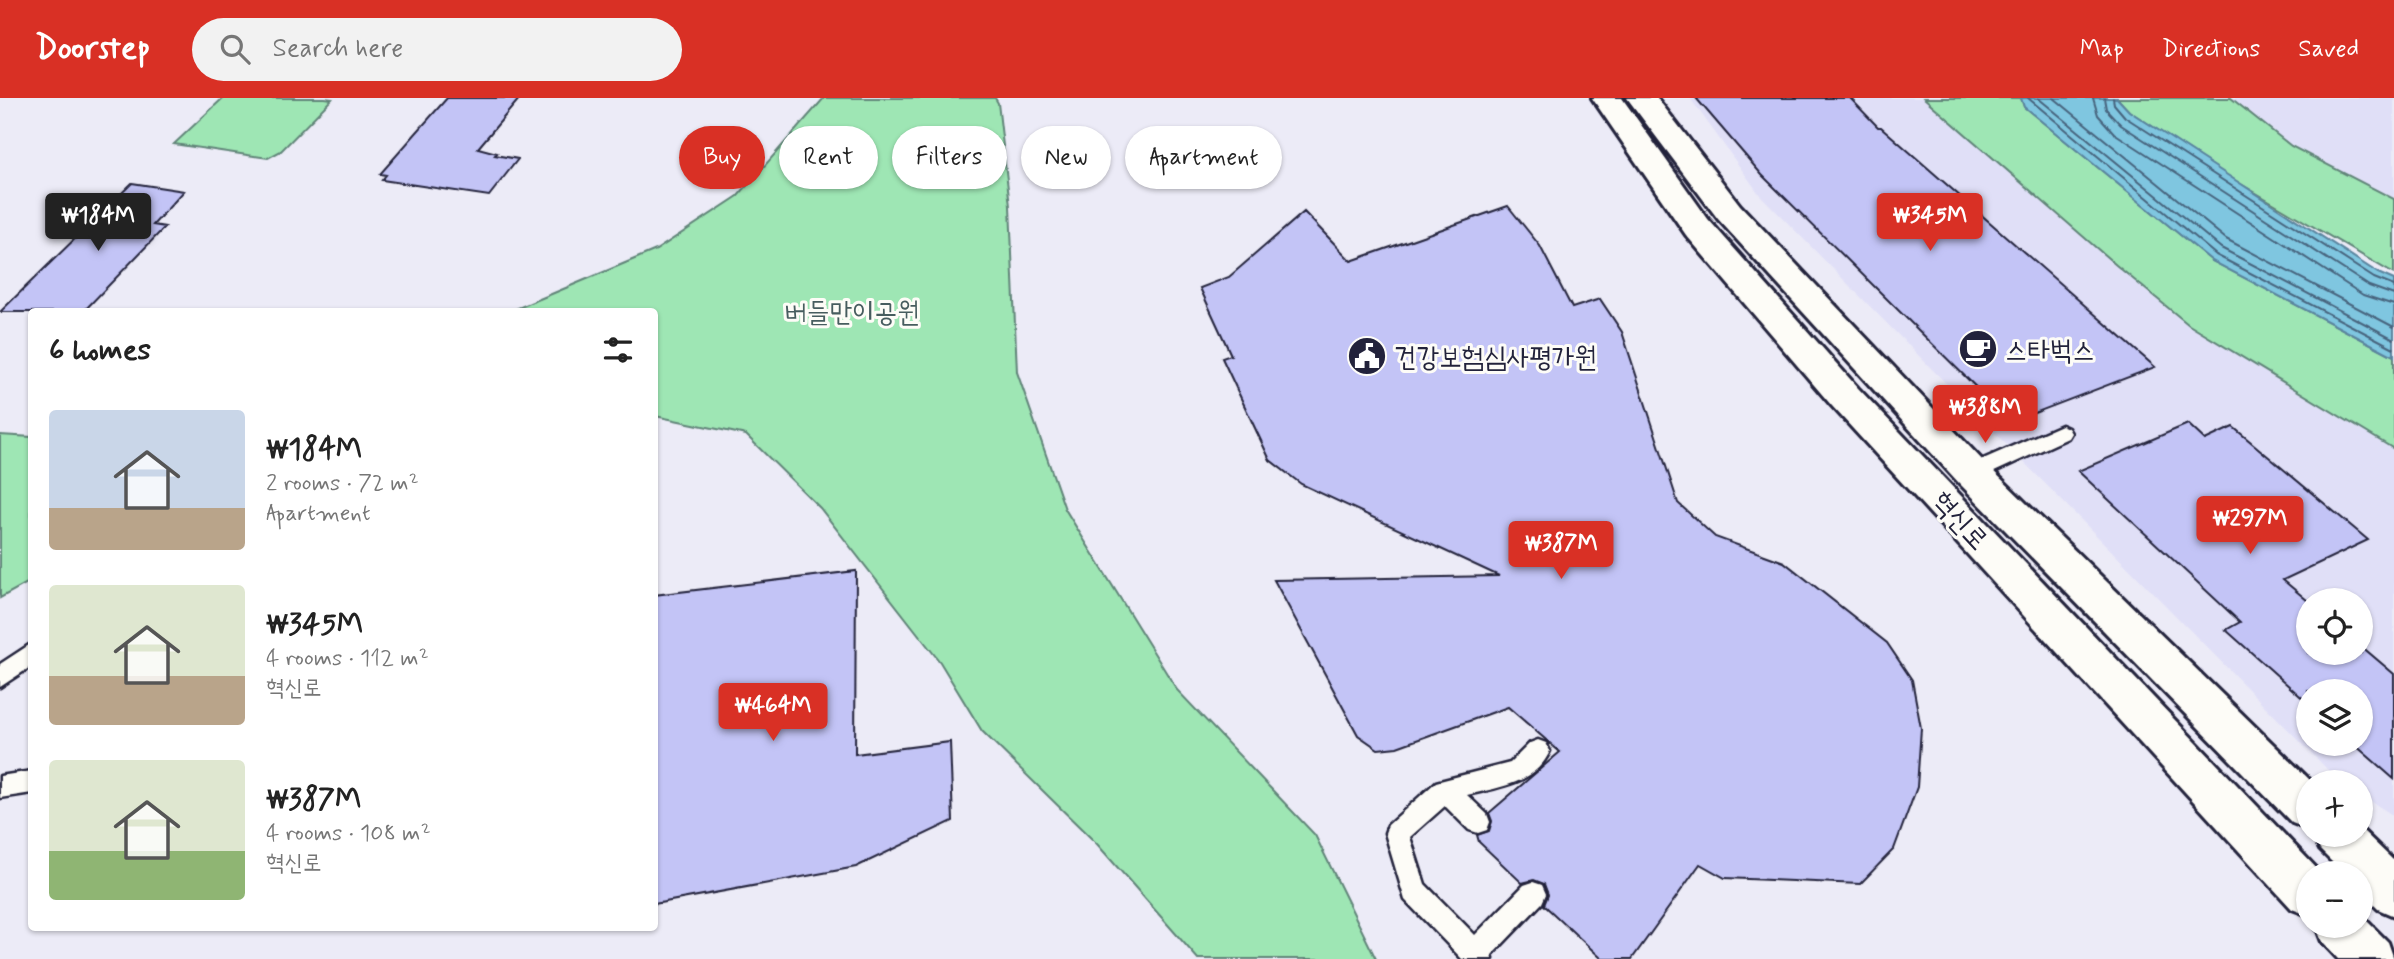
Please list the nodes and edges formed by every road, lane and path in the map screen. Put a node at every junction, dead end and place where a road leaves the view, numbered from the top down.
1 (1607, 98) edge
2 (1642, 98) edge
3 (2061, 433) dead end
4 (1972, 473) junction
5 (28, 656) edge
6 (0, 677) edge
7 (1538, 751) dead end
8 (28, 783) edge
9 (0, 787) edge
10 (1445, 790) junction
11 (2296, 796) edge
12 (1478, 822) dead end
13 (2348, 847) edge
14 (2296, 880) edge
15 (2394, 893) edge
16 (1533, 894) dead end
17 (2351, 938) edge
18 (1478, 956) edge
19 (2371, 959) edge

1 - 14 street, 혁신로
2 - 4 street, 혁신로
3 - 4 lane
4 - 11 street, 혁신로
5 - 6 lane
7 - 10 lane
8 - 9 lane
10 - 12 lane
10 - 18 lane
13 - 15 street
16 - 18 lane
17 - 19 street

